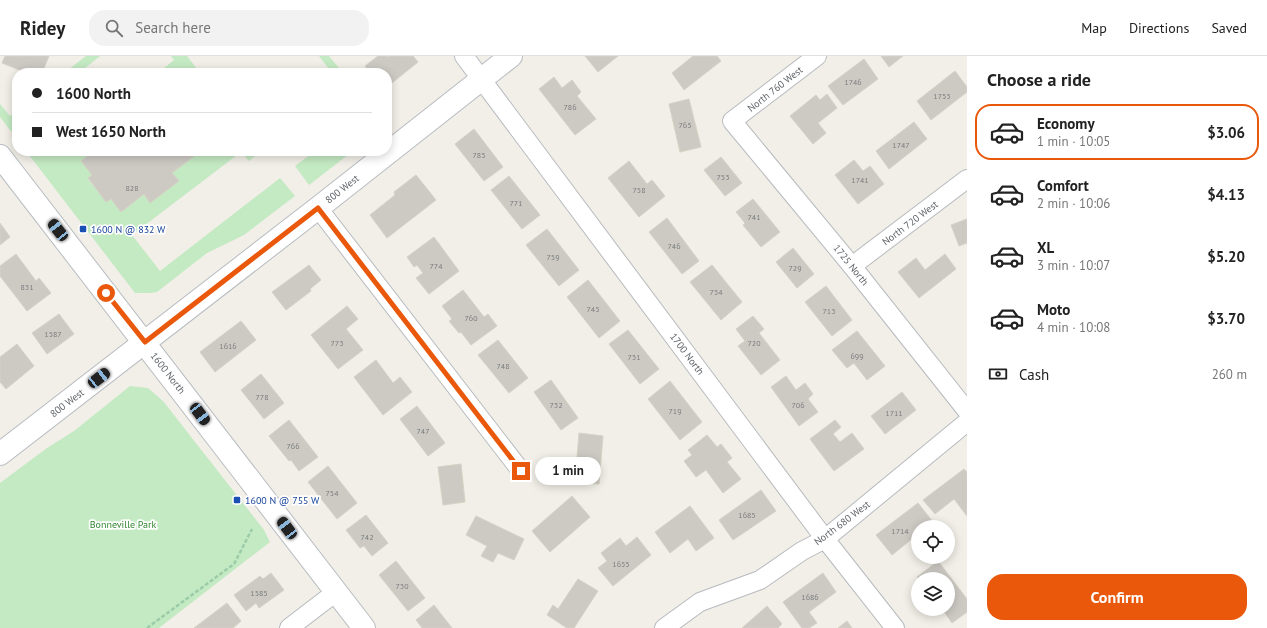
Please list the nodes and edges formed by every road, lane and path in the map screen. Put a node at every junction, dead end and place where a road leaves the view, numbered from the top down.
1 (464, 56) edge
2 (511, 56) edge
3 (817, 56) edge
4 (482, 79) junction
5 (732, 121) joint
6 (392, 150) edge
7 (0, 156) edge
8 (384, 156) edge
9 (967, 179) edge
10 (318, 208) junction
11 (852, 266) junction
12 (145, 342) junction
13 (967, 411) edge
14 (967, 422) edge
15 (0, 454) edge
16 (521, 471) dead end
17 (252, 530) dead end
18 (825, 539) junction
19 (336, 592) junction
20 (147, 628) edge
21 (289, 628) edge
22 (364, 628) edge
23 (664, 628) edge
24 (895, 628) edge

1 - 4 street, 1700 North
2 - 4 street, 800 West
3 - 5 street, North 760 West
4 - 6 street, 800 West
4 - 18 street, 1700 North
5 - 11 street, 1725 North
7 - 12 street, 1600 North
8 - 10 street, 800 West
9 - 11 street, North 720 West
10 - 12 street, 800 West
10 - 16 street
11 - 13 street, 1725 North
12 - 15 street, 800 West
12 - 19 street, 1600 North
14 - 18 street, North 680 West
17 - 20 path
18 - 23 street, North 680 West
18 - 24 street, 1700 North
19 - 21 street
19 - 22 street, 1600 North

